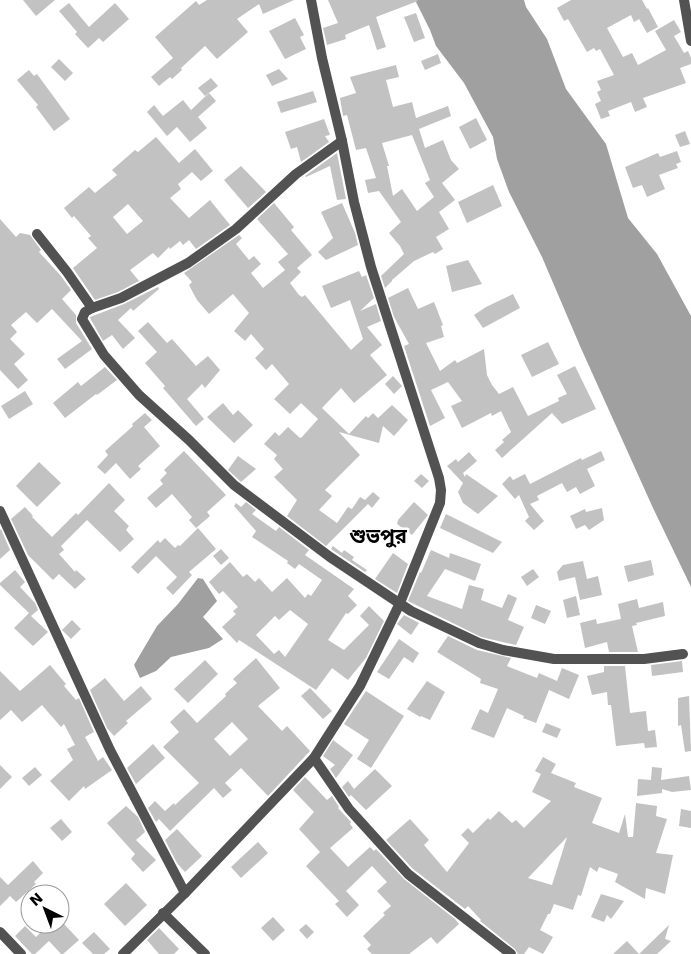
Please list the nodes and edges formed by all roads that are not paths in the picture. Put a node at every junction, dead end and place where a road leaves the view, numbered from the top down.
1 (311, 0) edge
2 (684, 0) edge
3 (691, 41) edge
4 (342, 141) junction
5 (37, 234) dead end
6 (92, 308) junction
7 (0, 511) edge
8 (400, 603) junction
9 (683, 654) dead end
10 (314, 758) junction
11 (185, 893) junction
12 (163, 913) junction
13 (0, 932) edge
14 (21, 954) edge
15 (123, 954) edge
16 (205, 954) edge
17 (511, 954) edge

1 - 4 street
2 - 3 street
4 - 6 street
4 - 8 street
5 - 6 street
6 - 8 street
7 - 11 street
8 - 9 street
8 - 10 street
10 - 11 street
10 - 17 street
11 - 12 street
12 - 15 street
12 - 16 street
13 - 14 street

